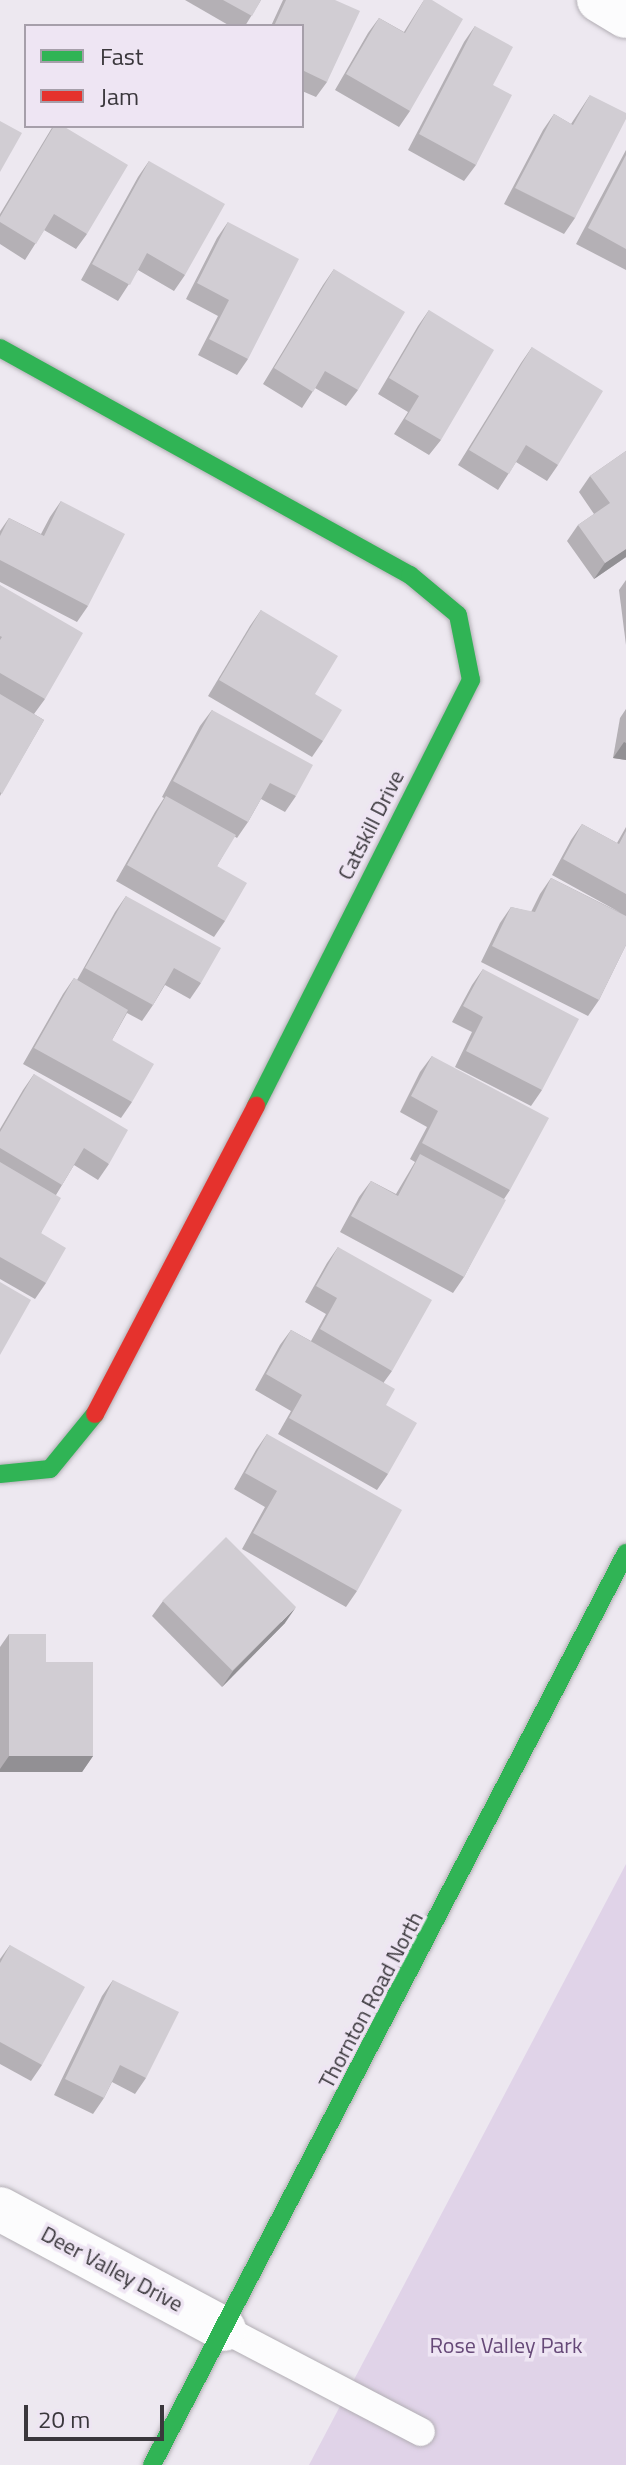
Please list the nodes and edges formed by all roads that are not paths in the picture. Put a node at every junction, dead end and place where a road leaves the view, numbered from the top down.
1 (599, 0) edge
2 (626, 16) edge
3 (0, 348) edge
4 (0, 1474) edge
5 (626, 1553) edge
6 (0, 2209) edge
7 (224, 2329) junction
8 (421, 2432) dead end
9 (152, 2465) edge

1 - 2 street
3 - 4 street, Catskill Drive
5 - 7 street, Thornton Road North
6 - 7 street, Deer Valley Drive
7 - 8 lane
7 - 9 street, Thornton Road North

